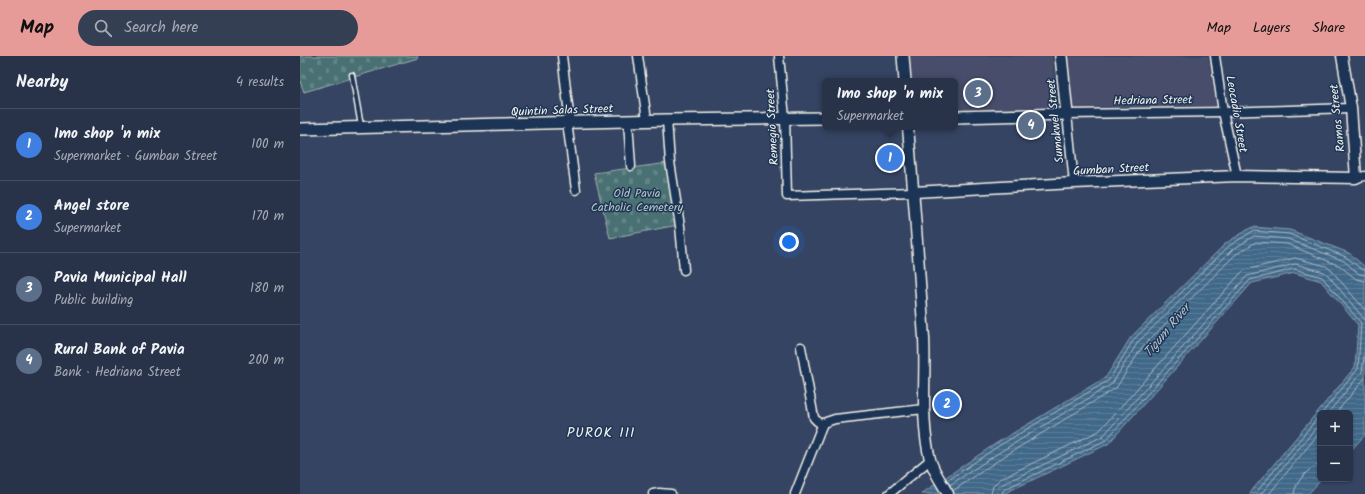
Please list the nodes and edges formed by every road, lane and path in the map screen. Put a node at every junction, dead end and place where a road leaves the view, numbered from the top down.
1 (562, 56) edge
2 (638, 56) edge
3 (779, 56) edge
4 (903, 56) edge
5 (1061, 56) edge
6 (1215, 56) edge
7 (1342, 56) edge
8 (352, 75) dead end
9 (905, 78) edge
10 (1351, 108) junction
11 (1223, 112) junction
12 (1067, 114) junction
13 (958, 117) edge
14 (785, 118) junction
15 (822, 118) edge
16 (647, 120) junction
17 (667, 120) junction
18 (628, 121) junction
19 (569, 122) junction
20 (362, 128) junction
21 (300, 129) edge
22 (908, 130) edge
23 (631, 166) dead end
24 (1237, 176) junction
25 (1360, 177) edge
26 (1074, 183) junction
27 (576, 190) dead end
28 (914, 192) junction
29 (787, 196) joint
30 (684, 270) dead end
31 (801, 347) dead end
32 (924, 409) junction
33 (822, 425) junction
34 (932, 463) junction
35 (653, 494) edge
36 (671, 494) edge
37 (795, 494) edge
38 (889, 494) edge
39 (948, 494) edge

1 - 19 street
2 - 16 street
3 - 14 street, Remegio Street
4 - 9 main road
5 - 12 main road, Sumakwel Street
6 - 11 street, Leocadio Street
7 - 10 street, Ramos Street
8 - 20 lane
10 - 11 street, Hedriana Street
10 - 25 street, Ramos Street
11 - 12 street, Hedriana Street
11 - 24 street, Leocadio Street
12 - 13 main road, Hedriana Street
12 - 26 street, Sumakwel Street
14 - 15 main road, Quintin Salas Street
14 - 17 main road, Quintin Salas Street
14 - 29 street, Remegio Street
16 - 17 main road, Quintin Salas Street
16 - 18 main road, Quintin Salas Street
17 - 30 street
18 - 19 main road, Quintin Salas Street
18 - 23 street
19 - 20 main road, Quintin Salas Street
19 - 27 street
20 - 21 main road, Quintin Salas Street
22 - 28 street
24 - 25 street, Gumban Street
24 - 26 street, Gumban Street
26 - 28 street, Gumban Street
28 - 29 street, Gumban Street
28 - 32 street
31 - 33 street
32 - 33 street
32 - 34 street
33 - 37 street
34 - 38 street
34 - 39 street
35 - 36 street

